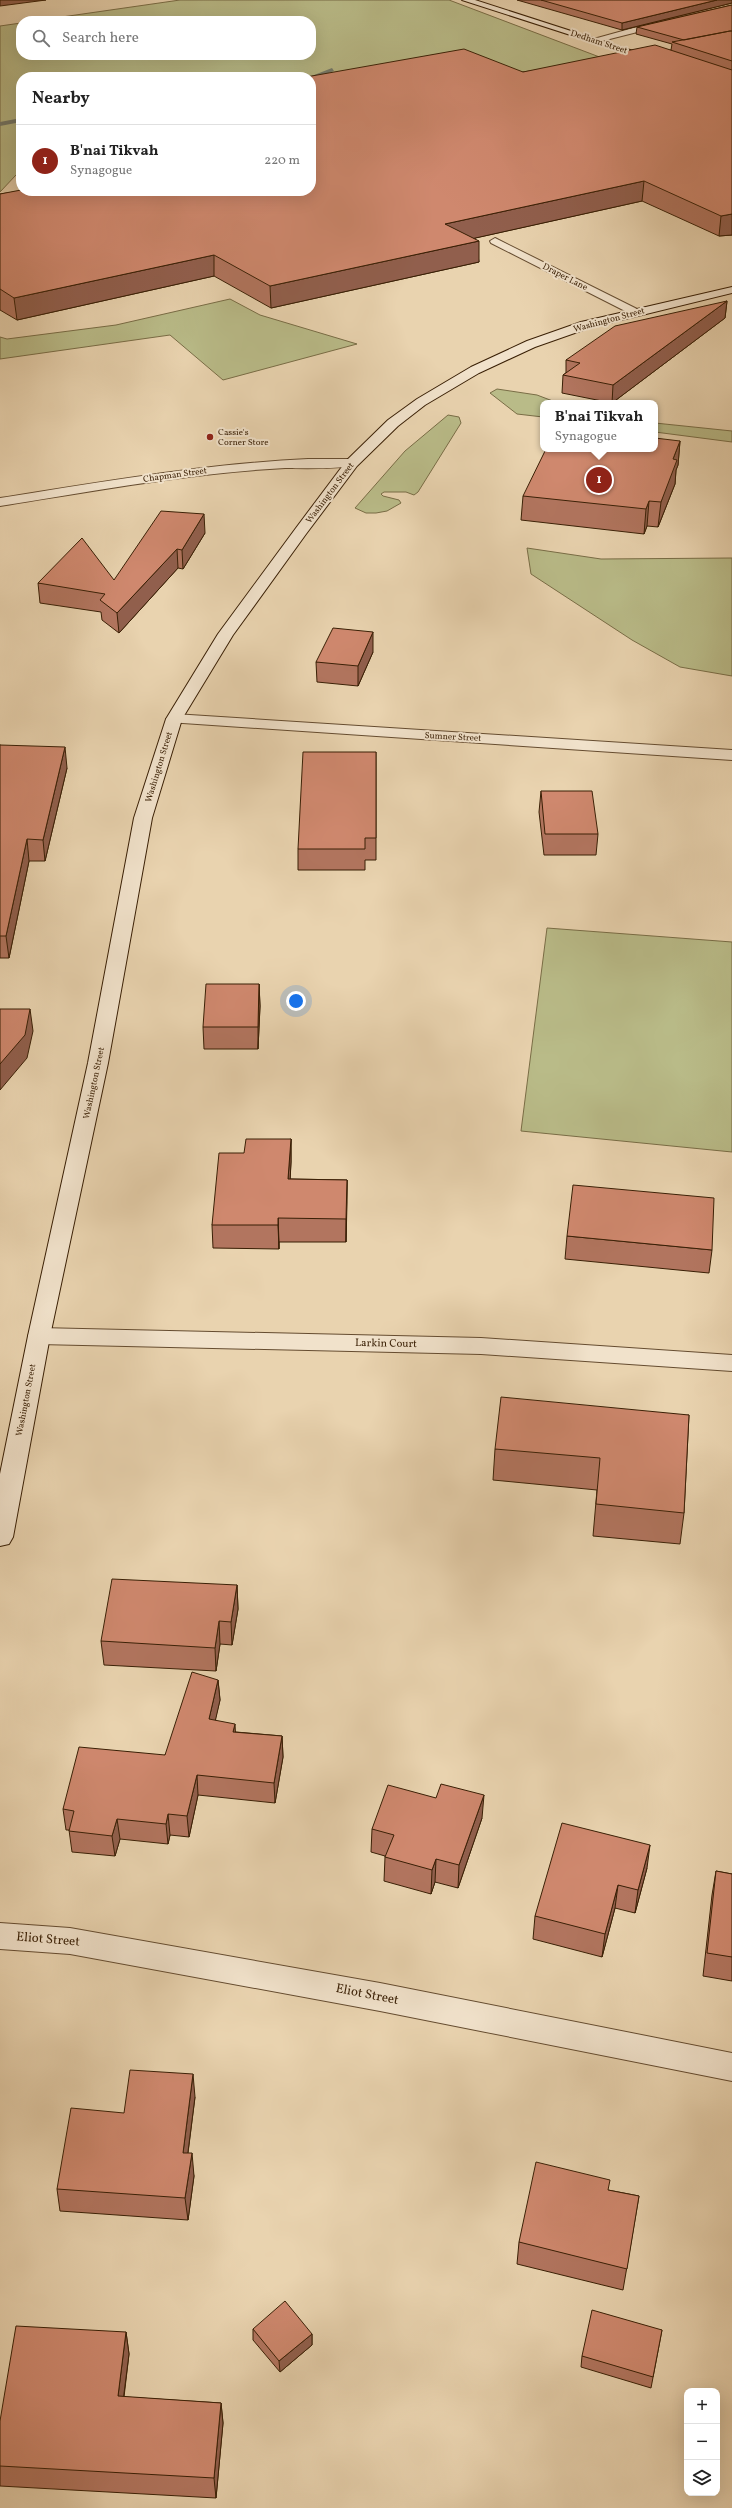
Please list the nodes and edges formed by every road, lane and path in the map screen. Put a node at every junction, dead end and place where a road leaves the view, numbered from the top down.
1 (466, 0) edge
2 (674, 20) edge
3 (594, 40) junction
4 (667, 64) edge
5 (495, 242) dead end
6 (732, 290) edge
7 (635, 312) junction
8 (352, 463) junction
9 (0, 502) edge
10 (174, 719) junction
11 (732, 755) edge
12 (39, 1336) junction
13 (732, 1364) edge
14 (0, 1537) edge
15 (0, 1936) edge
16 (732, 2067) edge

1 - 3 main road, Dedham Street
2 - 3 main road
3 - 4 main road, Dedham Street
5 - 7 main road, Draper Lane
6 - 7 main road, Washington Street
7 - 8 main road, Washington Street
8 - 9 main road, Chapman Street
8 - 10 main road, Washington Street
10 - 11 main road, Sumner Street
10 - 12 main road, Washington Street
12 - 13 main road, Larkin Court
12 - 14 main road, Washington Street
15 - 16 main road, Eliot Street

